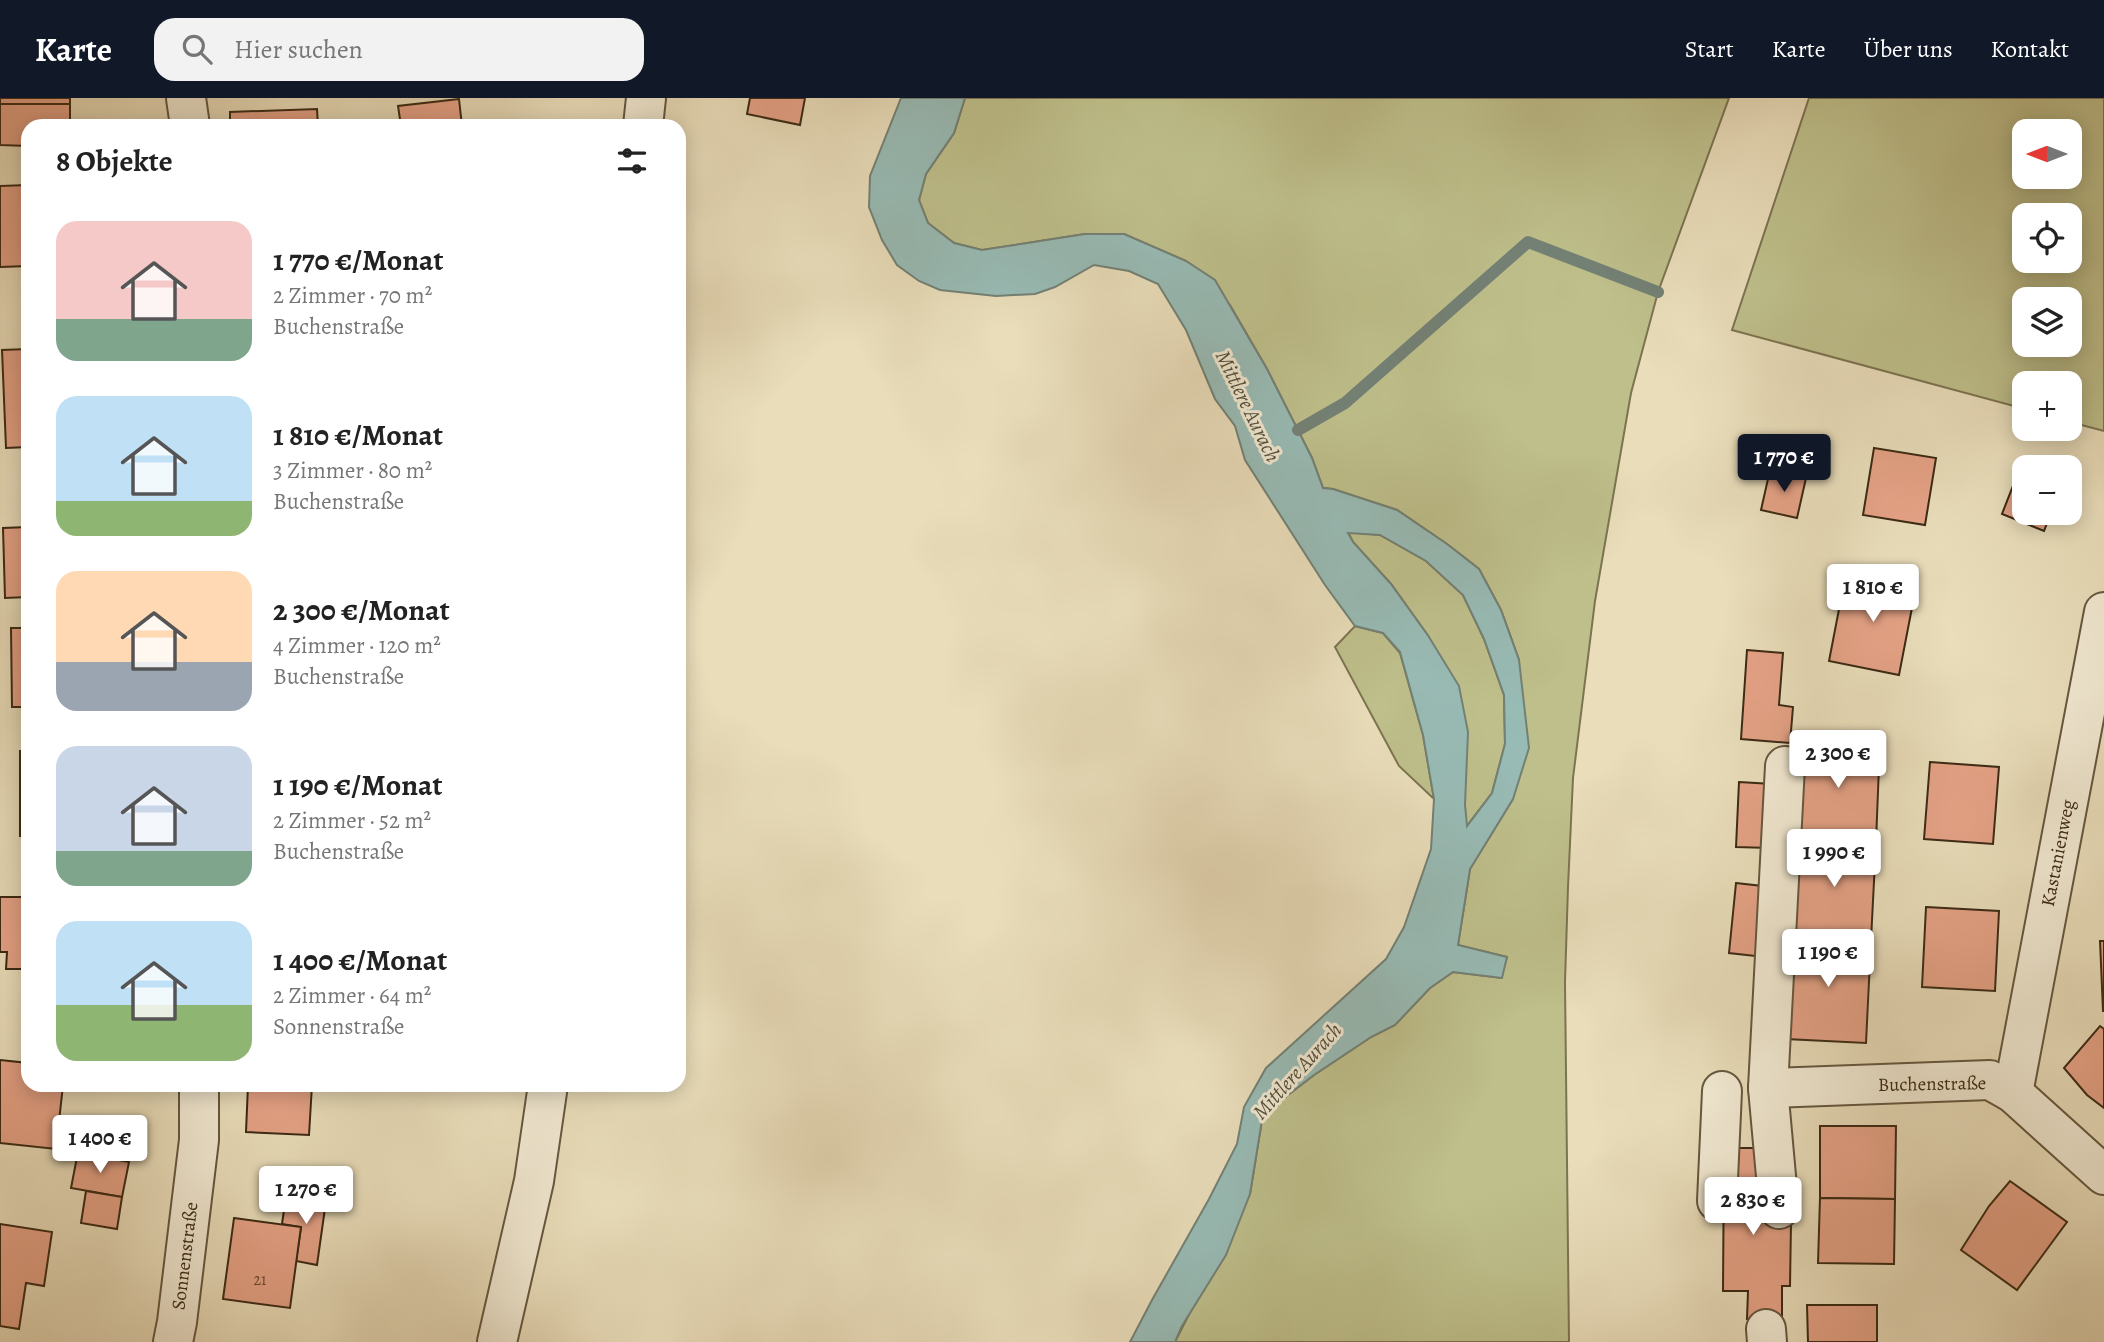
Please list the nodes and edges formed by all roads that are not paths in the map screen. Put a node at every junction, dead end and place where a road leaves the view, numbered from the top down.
1 (186, 98) edge
2 (646, 98) edge
3 (189, 119) edge
4 (644, 119) edge
5 (2104, 612) edge
6 (1785, 766) dead end
7 (1768, 1088) junction
8 (1722, 1091) dead end
9 (199, 1092) edge
10 (547, 1092) edge
11 (2013, 1093) junction
12 (2104, 1175) edge
13 (1717, 1201) dead end
14 (1779, 1209) dead end
15 (173, 1342) edge
16 (497, 1342) edge

1 - 3 street
2 - 4 street
5 - 11 street, Kastanienweg
6 - 7 street
7 - 11 street, Buchenstraße
7 - 14 street
8 - 13 street
9 - 15 street, Sonnenstraße
10 - 16 street
11 - 12 street, Buchenstraße

